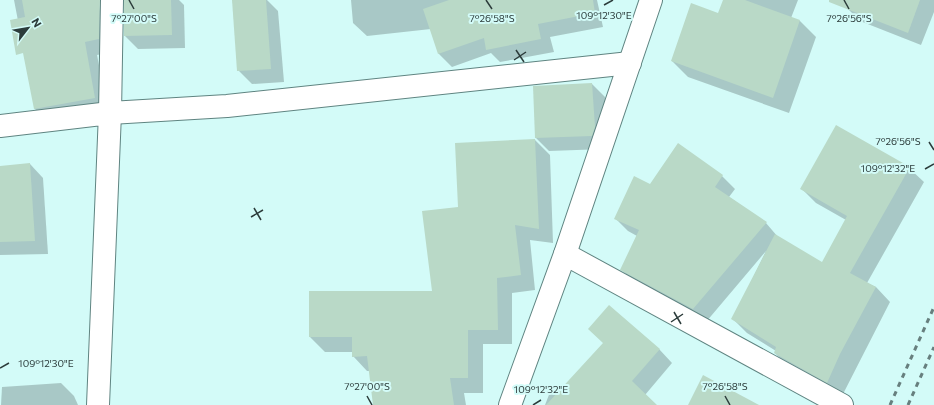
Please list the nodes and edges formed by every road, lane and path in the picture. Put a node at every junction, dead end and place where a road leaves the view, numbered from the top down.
1 (112, 0) edge
2 (651, 0) edge
3 (630, 63) junction
4 (110, 113) junction
5 (0, 126) edge
6 (565, 254) junction
7 (98, 405) edge
8 (510, 405) edge
9 (842, 405) edge

1 - 4 street
2 - 3 street
3 - 4 street
3 - 6 street
4 - 5 street
4 - 7 street
6 - 8 street
6 - 9 street

